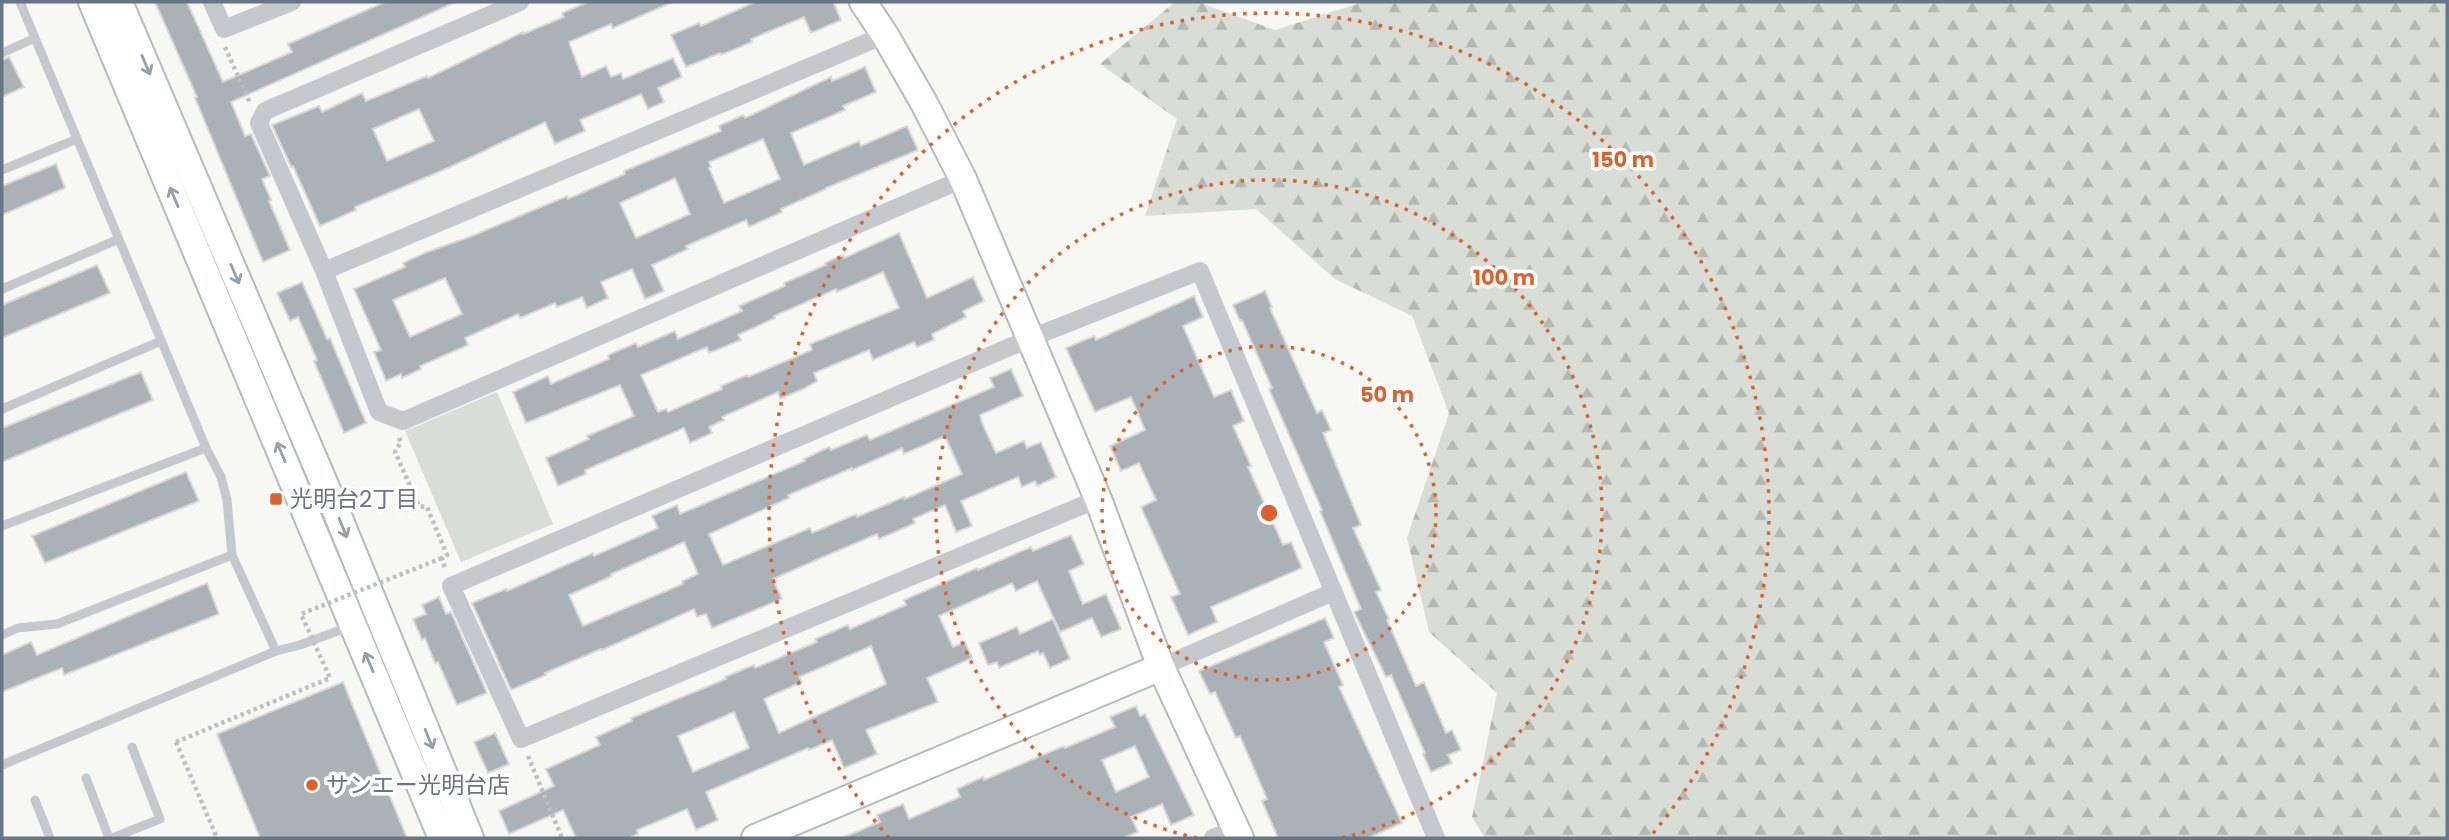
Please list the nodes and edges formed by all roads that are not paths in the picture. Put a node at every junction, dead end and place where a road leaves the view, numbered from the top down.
1 (20, 2) edge
2 (92, 2) edge
3 (119, 2) edge
4 (212, 2) edge
5 (292, 2) edge
6 (520, 2) edge
7 (863, 2) edge
8 (885, 35) junction
9 (35, 38) junction
10 (2, 52) edge
11 (77, 139) junction
12 (2, 170) edge
13 (963, 180) junction
14 (119, 239) junction
15 (324, 271) junction
16 (2, 289) edge
17 (1031, 338) junction
18 (162, 341) junction
19 (2, 409) edge
20 (206, 448) junction
21 (1098, 499) junction
22 (2, 526) edge
23 (232, 555) junction
24 (1333, 592) junction
25 (353, 625) junction
26 (2, 635) edge
27 (276, 652) junction
28 (1161, 667) junction
29 (132, 747) dead end
30 (2, 765) edge
31 (86, 778) dead end
32 (35, 800) dead end
33 (1230, 835) edge
34 (50, 838) edge
35 (111, 838) edge
36 (442, 838) edge
37 (470, 838) edge
38 (755, 838) edge
39 (1436, 838) edge

1 - 9 lane
25 -> 2 street
3 -> 37 street
4 - 5 street
6 - 15 street
7 - 8 street
8 - 13 street
8 - 15 street
9 - 10 lane
9 - 11 lane
11 - 12 lane
11 - 14 lane
13 - 15 street
13 - 17 street
14 - 16 lane
14 - 18 lane
17 - 21 street
17 - 21 street
17 - 24 street
18 - 19 lane
18 - 20 lane
20 - 22 lane
20 - 23 lane
21 - 28 street
23 - 26 lane
23 - 27 lane
24 - 28 street
24 - 39 street
25 - 27 lane
36 -> 25 street
27 - 30 lane
28 - 33 street
28 - 38 street
29 - 35 lane
31 - 35 lane
32 - 34 lane

